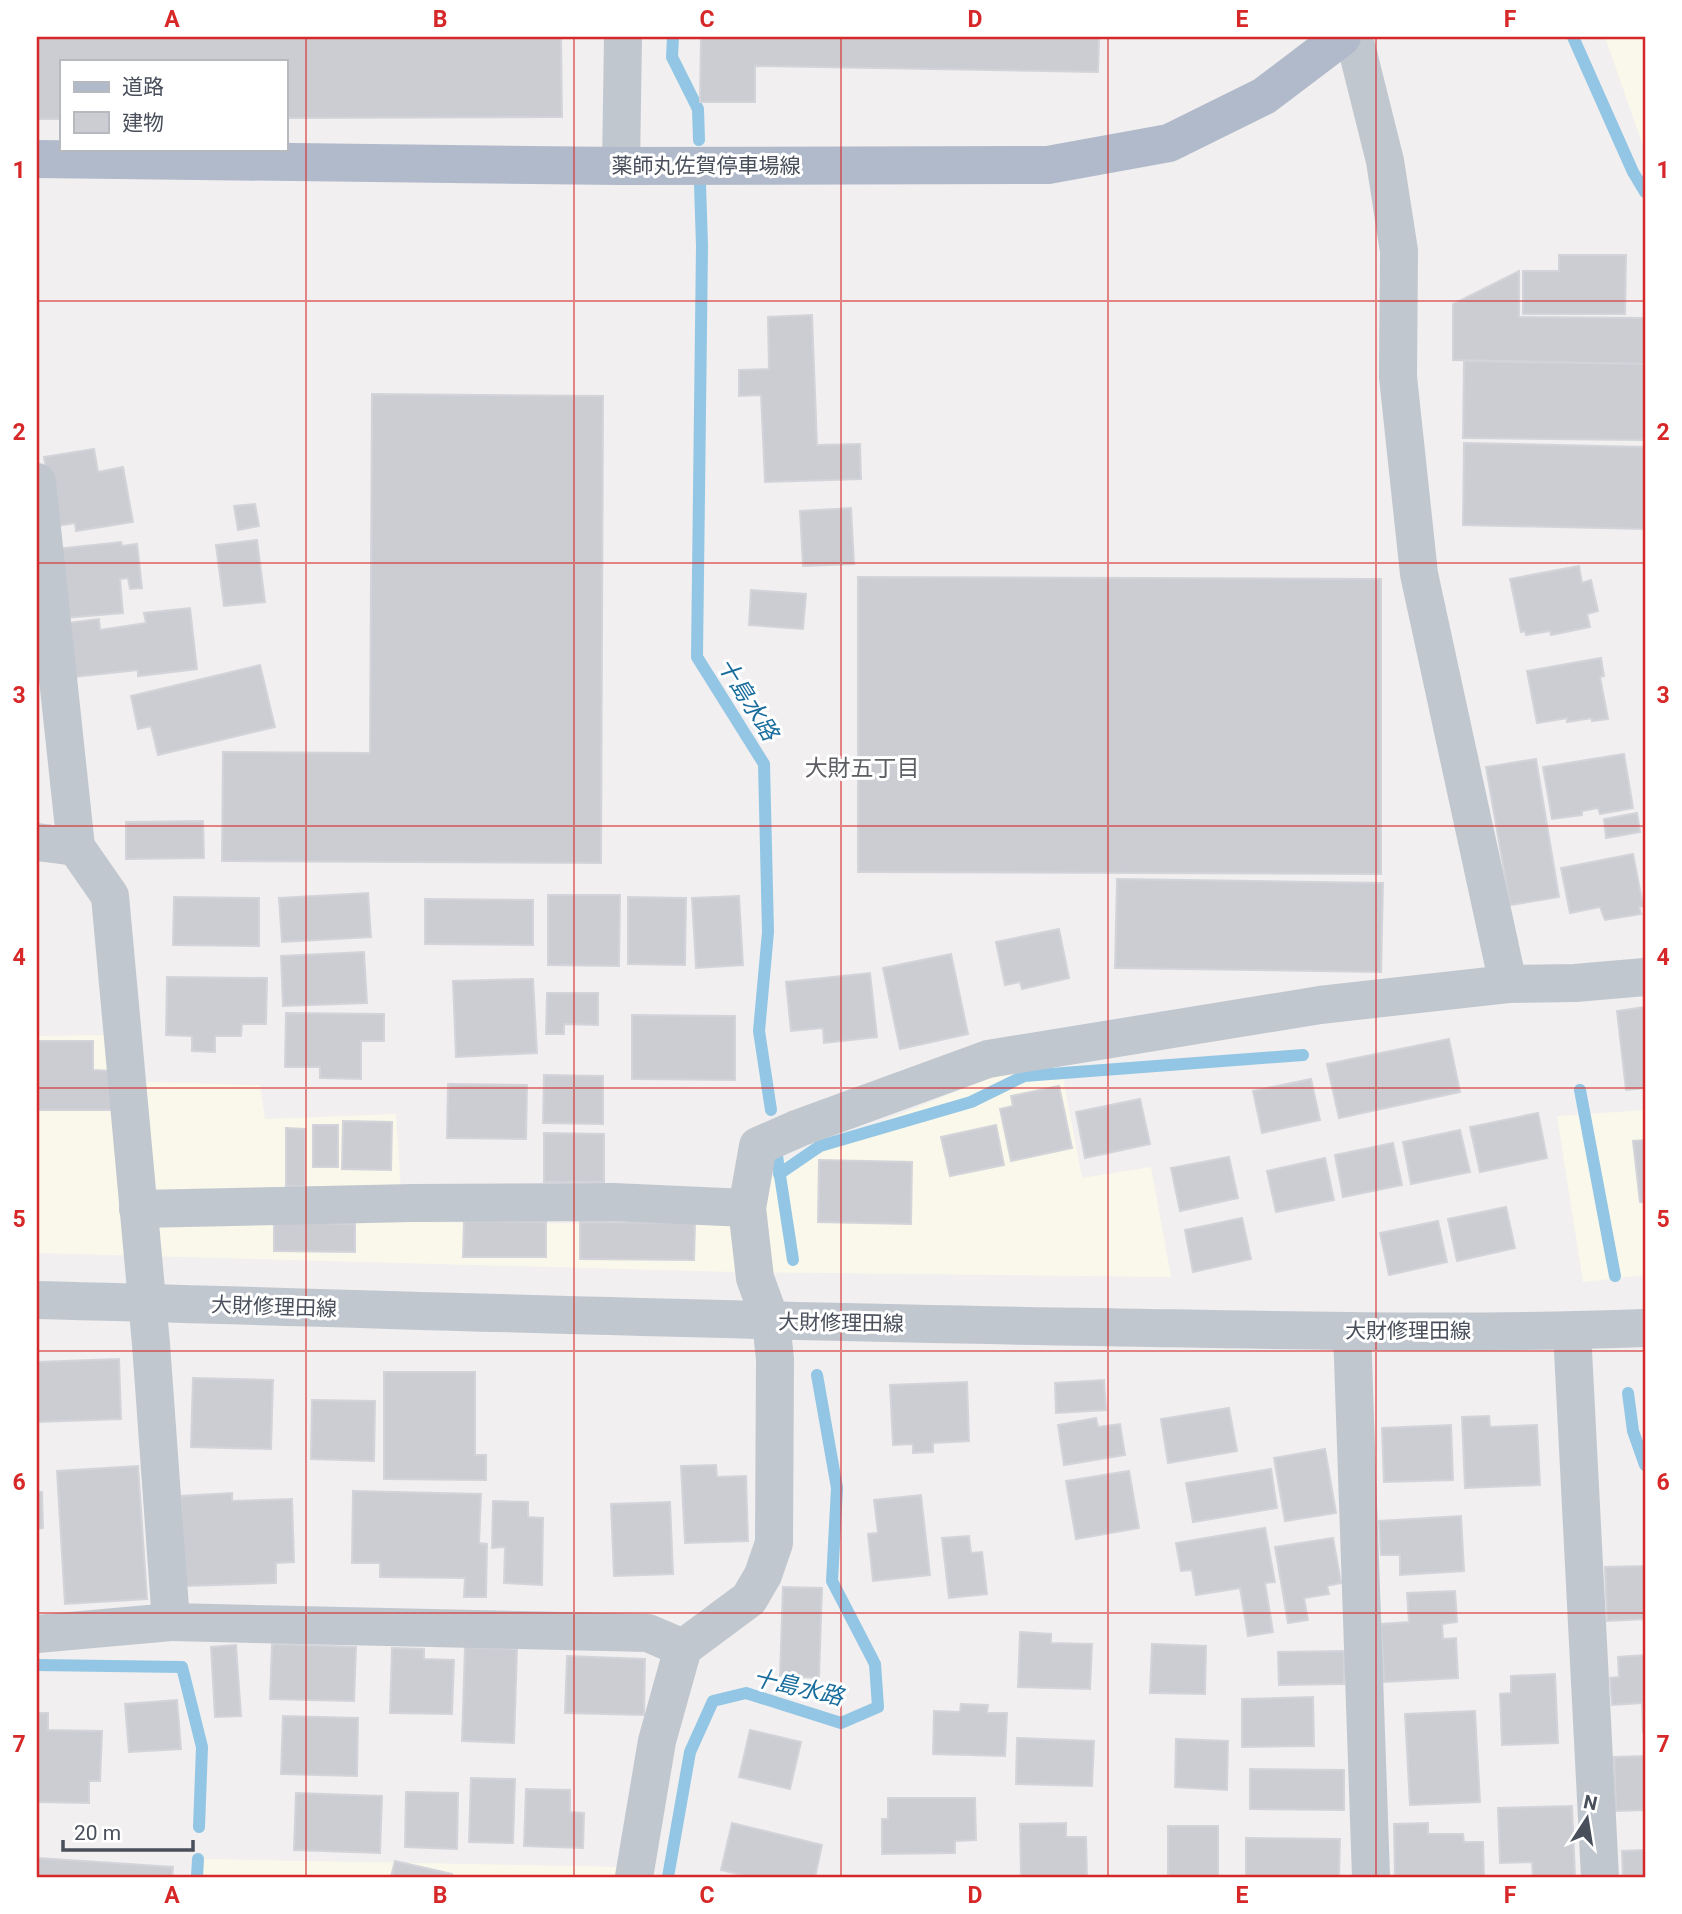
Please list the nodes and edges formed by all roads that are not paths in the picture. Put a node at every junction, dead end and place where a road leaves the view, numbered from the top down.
1 (623, 37) edge
2 (1342, 37) edge
3 (1354, 37) edge
4 (37, 159) edge
5 (621, 166) junction
6 (37, 482) edge
7 (37, 842) edge
8 (76, 847) junction
9 (1645, 977) edge
10 (1508, 984) junction
11 (747, 1208) junction
12 (138, 1209) junction
13 (37, 1300) edge
14 (147, 1303) junction
15 (771, 1322) junction
16 (1645, 1328) edge
17 (1352, 1331) junction
18 (1572, 1331) junction
19 (171, 1622) junction
20 (37, 1634) edge
21 (683, 1648) junction
22 (634, 1877) edge
23 (1371, 1877) edge
24 (1600, 1877) edge

1 - 5 street
2 - 5 main road, 薬師丸佐賀停車場線
3 - 10 street
4 - 5 main road, 薬師丸佐賀停車場線
6 - 8 street
7 - 8 street
8 - 12 street
9 - 10 street
10 - 11 street
11 - 12 street
11 - 15 street
12 - 14 street
13 - 14 street, 大財修理田線
14 - 15 street, 大財修理田線
14 - 19 street
15 - 17 street, 大財修理田線
15 - 21 street
16 - 18 street, 大財修理田線
17 - 18 street, 大財修理田線
17 - 23 street
18 - 24 street
19 - 20 street
19 - 21 street
21 - 22 street

